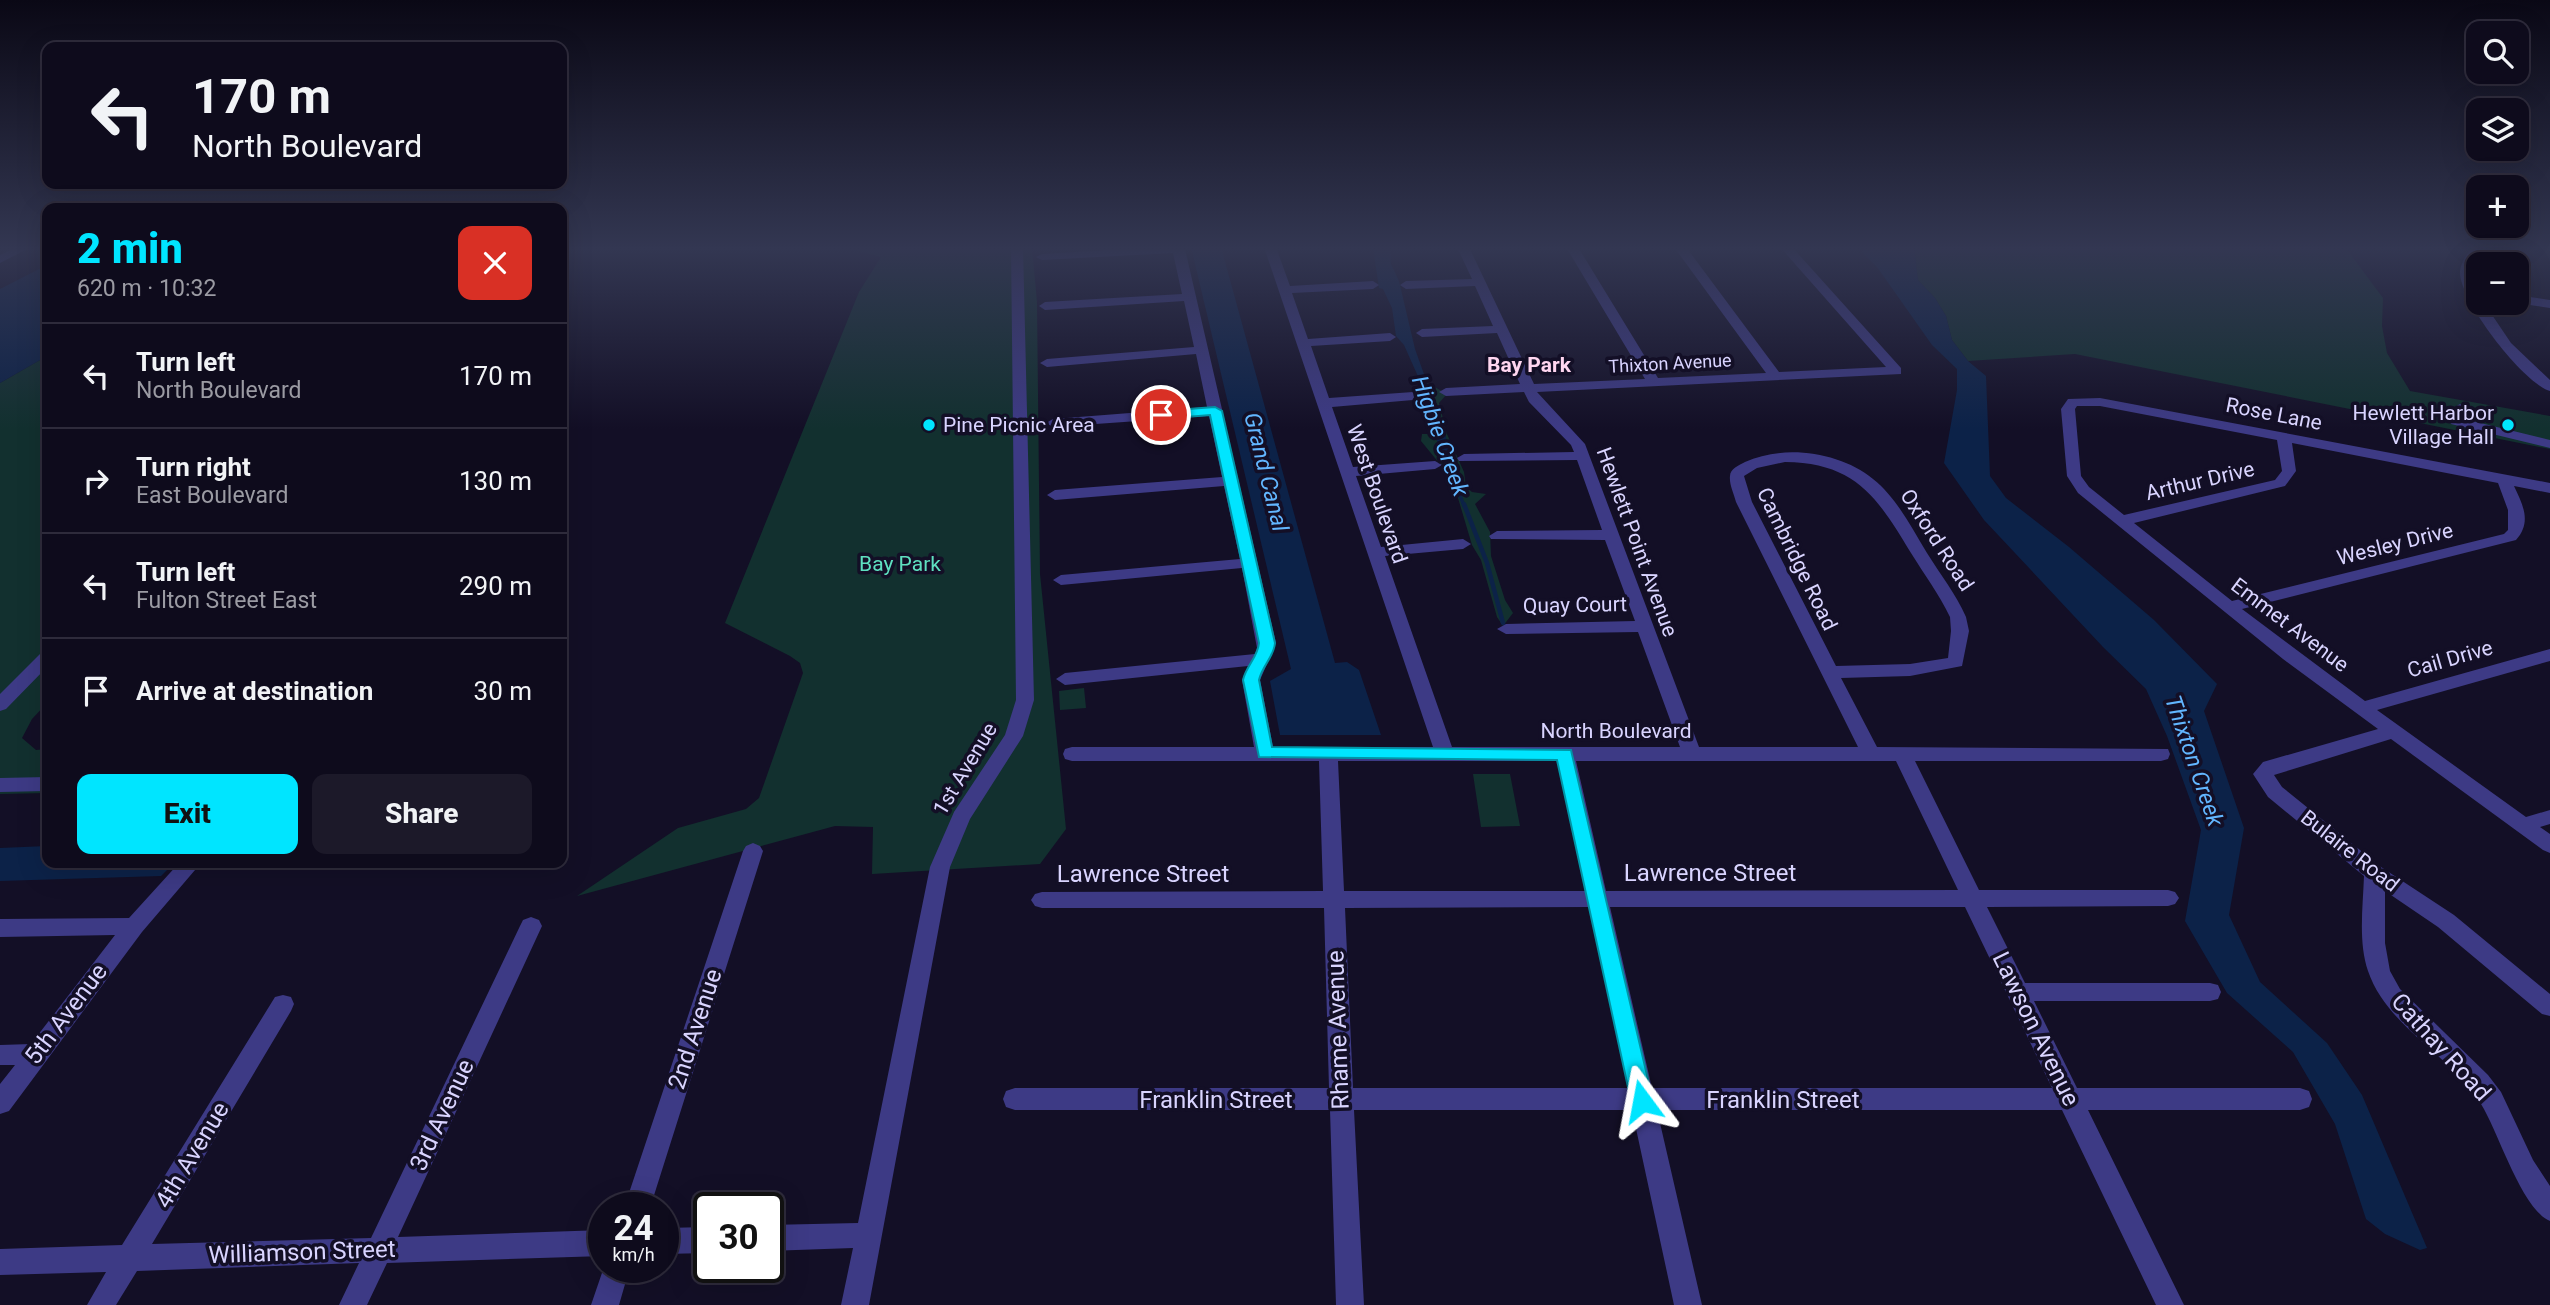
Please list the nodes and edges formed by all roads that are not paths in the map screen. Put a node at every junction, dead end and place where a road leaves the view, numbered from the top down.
1 (1018, 308) edge
2 (1192, 308) edge
3 (1291, 308) edge
4 (1491, 308) edge
5 (1609, 308) edge
6 (1724, 308) edge
7 (1840, 308) edge
8 (2484, 315) edge
9 (1501, 329) junction
10 (1422, 333) dead end
11 (1390, 337) dead end
12 (1303, 343) junction
13 (1201, 350) junction
14 (1046, 363) dead end
15 (1776, 377) junction
16 (1654, 383) junction
17 (2550, 387) edge
18 (1530, 388) junction
19 (1446, 392) dead end
20 (1413, 396) dead end
21 (2073, 402) joint
22 (1324, 403) junction
23 (2460, 408) dead end
24 (1215, 411) junction
25 (1053, 423) dead end
26 (2284, 437) junction
27 (2550, 444) edge
28 (1583, 456) junction
29 (1464, 458) dead end
30 (1842, 459) joint
31 (1435, 465) dead end
32 (1348, 472) junction
33 (2504, 479) junction
34 (1231, 481) junction
35 (2550, 488) edge
36 (1055, 495) dead end
37 (2120, 521) junction
38 (1612, 534) junction
39 (1497, 536) dead end
40 (1464, 544) dead end
41 (1375, 552) junction
42 (1249, 563) junction
43 (1061, 580) dead end
44 (2228, 607) junction
45 (1645, 626) junction
46 (1506, 629) dead end
47 (2550, 655) edge
48 (1261, 659) junction
49 (42, 662) edge
50 (1830, 672) junction
51 (1065, 679) dead end
52 (0, 705) edge
53 (2362, 708) junction
54 (2392, 732) junction
55 (1265, 753) junction
56 (1072, 754) dead end
57 (1328, 754) junction
58 (1445, 754) junction
59 (1565, 754) junction
60 (1692, 754) junction
61 (1871, 754) junction
62 (1902, 754) junction
63 (2161, 754) dead end
64 (42, 784) edge
65 (0, 785) edge
66 (2550, 817) edge
67 (2524, 825) junction
68 (2550, 845) edge
69 (753, 851) dead end
70 (186, 868) edge
71 (2374, 873) junction
72 (1972, 898) junction
73 (2168, 898) dead end
74 (1597, 899) junction
75 (1042, 900) dead end
76 (1333, 900) junction
77 (134, 926) junction
78 (531, 926) dead end
79 (0, 928) edge
80 (2018, 992) junction
81 (2210, 992) dead end
82 (283, 1004) dead end
83 (2550, 1006) edge
84 (35, 1054) junction
85 (0, 1055) edge
86 (1015, 1099) dead end
87 (2070, 1099) junction
88 (2300, 1099) dead end
89 (1341, 1100) junction
90 (1642, 1101) junction
91 (0, 1103) edge
92 (642, 1192) edge
93 (2550, 1209) edge
94 (869, 1236) junction
95 (784, 1238) edge
96 (588, 1243) edge
97 (379, 1250) junction
98 (130, 1258) junction
99 (0, 1262) edge
100 (612, 1283) edge
101 (102, 1305) edge
102 (353, 1305) edge
103 (605, 1305) edge
104 (855, 1305) edge
105 (1350, 1305) edge
106 (1688, 1305) edge
107 (2170, 1305) edge

1 - 94 street, 1st Avenue
2 - 13 street
3 - 12 street, West Boulevard
4 - 9 street, Hewlett Point Avenue
5 - 16 street
6 - 15 street
7 - 15 street, Thixton Avenue
8 - 17 street
9 - 10 street
9 - 18 street, Hewlett Point Avenue
11 - 12 street
12 - 22 street, West Boulevard
13 - 14 street
13 - 24 street
15 - 16 street, Thixton Avenue
16 - 18 street, Thixton Avenue
18 - 19 street, Thixton Avenue
18 - 28 street, Hewlett Point Avenue
20 - 22 street
21 - 26 street, Rose Lane
21 - 37 street, Emmet Avenue
22 - 32 street, West Boulevard
23 - 27 street
24 - 25 street
24 - 34 street
26 - 33 street, Rose Lane
26 - 37 street, Arthur Drive
28 - 29 street
28 - 38 street, Hewlett Point Avenue
30 - 50 street, Cambridge Road
30 - 50 street, Oxford Road
31 - 32 street
32 - 41 street, West Boulevard
33 - 35 street, Rose Lane
33 - 44 street, Wesley Drive
34 - 36 street
34 - 42 street
37 - 44 street, Emmet Avenue
38 - 39 street
38 - 45 street, Hewlett Point Avenue
40 - 41 street
41 - 58 street, West Boulevard
42 - 43 street
42 - 48 street
44 - 53 street, Emmet Avenue
45 - 46 street, Quay Court
45 - 60 street, Hewlett Point Avenue
47 - 53 street, Cail Drive
48 - 51 street
48 - 55 street
49 - 52 street
50 - 61 street, Cambridge Road
53 - 54 street, Emmet Avenue
54 - 67 street, Emmet Avenue
54 - 71 street, Bulaire Road
55 - 56 street, North Boulevard
55 - 57 street, North Boulevard
57 - 58 street, North Boulevard
57 - 76 street, Rhame Avenue
58 - 59 street, North Boulevard
59 - 60 street, North Boulevard
59 - 74 street
60 - 61 street, North Boulevard
61 - 62 street, North Boulevard
62 - 63 street, North Boulevard
62 - 72 street, Lawson Avenue
64 - 65 street
66 - 67 street
67 - 68 street, Emmet Avenue
69 - 92 street, 2nd Avenue
70 - 77 street, 5th Avenue
71 - 83 street, Bulaire Road
71 - 93 street, Cathay Road
72 - 73 street, Lawrence Street
72 - 74 street, Lawrence Street
72 - 80 street, Lawson Avenue
74 - 76 street, Lawrence Street
74 - 90 street
75 - 76 street, Lawrence Street
76 - 89 street, Rhame Avenue
77 - 79 street
77 - 84 street, 5th Avenue
78 - 97 street, 3rd Avenue
80 - 81 street
80 - 87 street, Lawson Avenue
82 - 98 street, 4th Avenue
84 - 85 street
84 - 91 street, 5th Avenue
86 - 89 street, Franklin Street
87 - 88 street, Franklin Street
87 - 90 street, Franklin Street
87 - 107 street, Lawson Avenue
89 - 90 street, Franklin Street
89 - 105 street, Rhame Avenue
90 - 106 street
94 - 95 street
94 - 104 street, 1st Avenue
96 - 97 street, Williamson Street
97 - 98 street, Williamson Street
97 - 102 street, 3rd Avenue
98 - 99 street, Williamson Street
98 - 101 street, 4th Avenue
100 - 103 street

